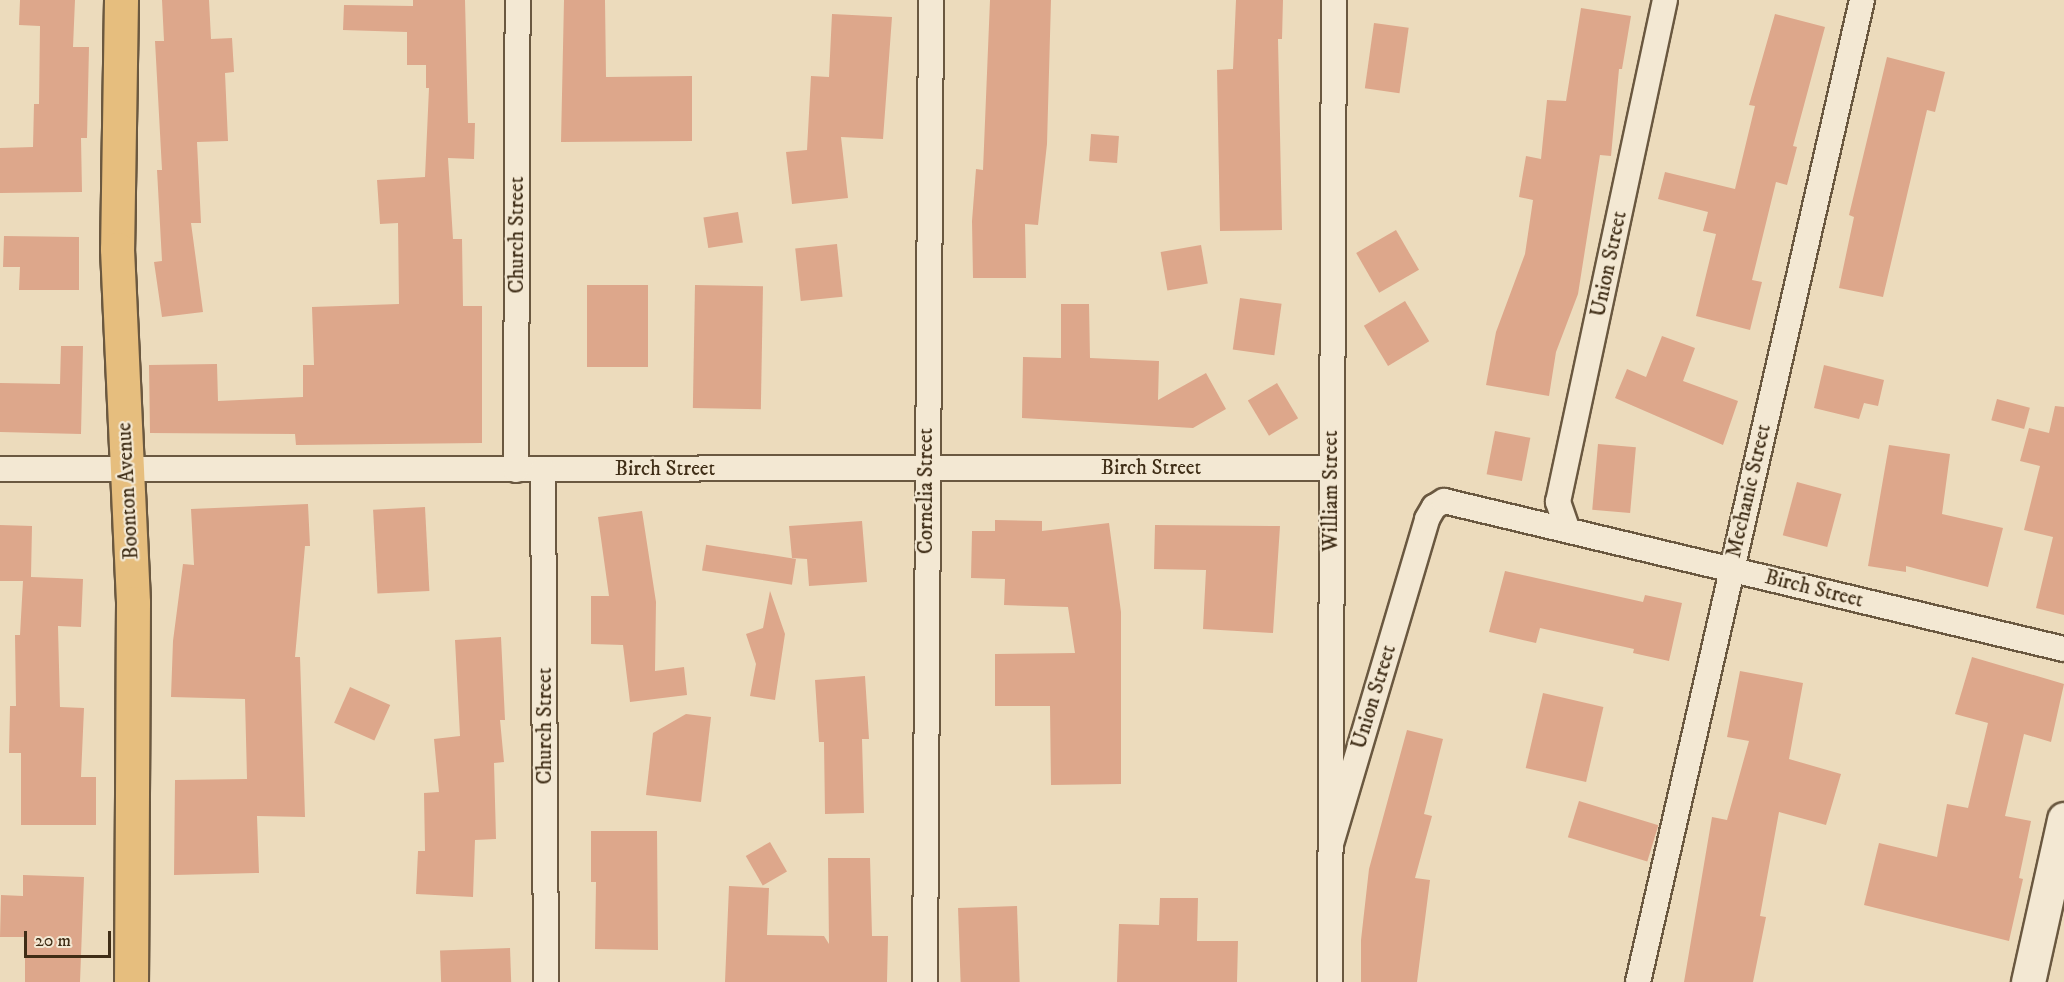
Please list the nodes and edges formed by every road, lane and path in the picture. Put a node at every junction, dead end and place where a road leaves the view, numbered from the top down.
1 (121, 0) edge
2 (518, 0) edge
3 (932, 0) edge
4 (1334, 0) edge
5 (1665, 0) edge
6 (1862, 0) edge
7 (926, 467) junction
8 (1331, 468) junction
9 (543, 469) junction
10 (0, 470) edge
11 (516, 470) junction
12 (127, 471) junction
13 (1458, 502) joint
14 (1567, 528) junction
15 (1731, 569) junction
16 (2064, 649) edge
17 (2064, 819) edge
18 (1331, 844) junction
19 (131, 982) edge
20 (546, 982) edge
21 (926, 982) edge
22 (1330, 982) edge
23 (1638, 982) edge
24 (2028, 982) edge

1 - 12 main road, Boonton Avenue
2 - 11 street, Church Street
3 - 7 street, Cornelia Street
4 - 8 street, William Street
5 - 14 street, Union Street
6 - 15 street, Mechanic Street
7 - 8 street, Birch Street
7 - 9 street, Birch Street
7 - 21 street, Cornelia Street
8 - 18 street, William Street
9 - 11 street, Birch Street
9 - 20 street, Church Street
10 - 12 street, Birch Street
11 - 12 street, Birch Street
12 - 19 main road, Boonton Avenue
13 - 14 street, Birch Street
13 - 18 street, Union Street
14 - 15 street, Birch Street
15 - 16 street, Birch Street
15 - 23 street, Mechanic Street
17 - 24 street
18 - 22 street, William Street

